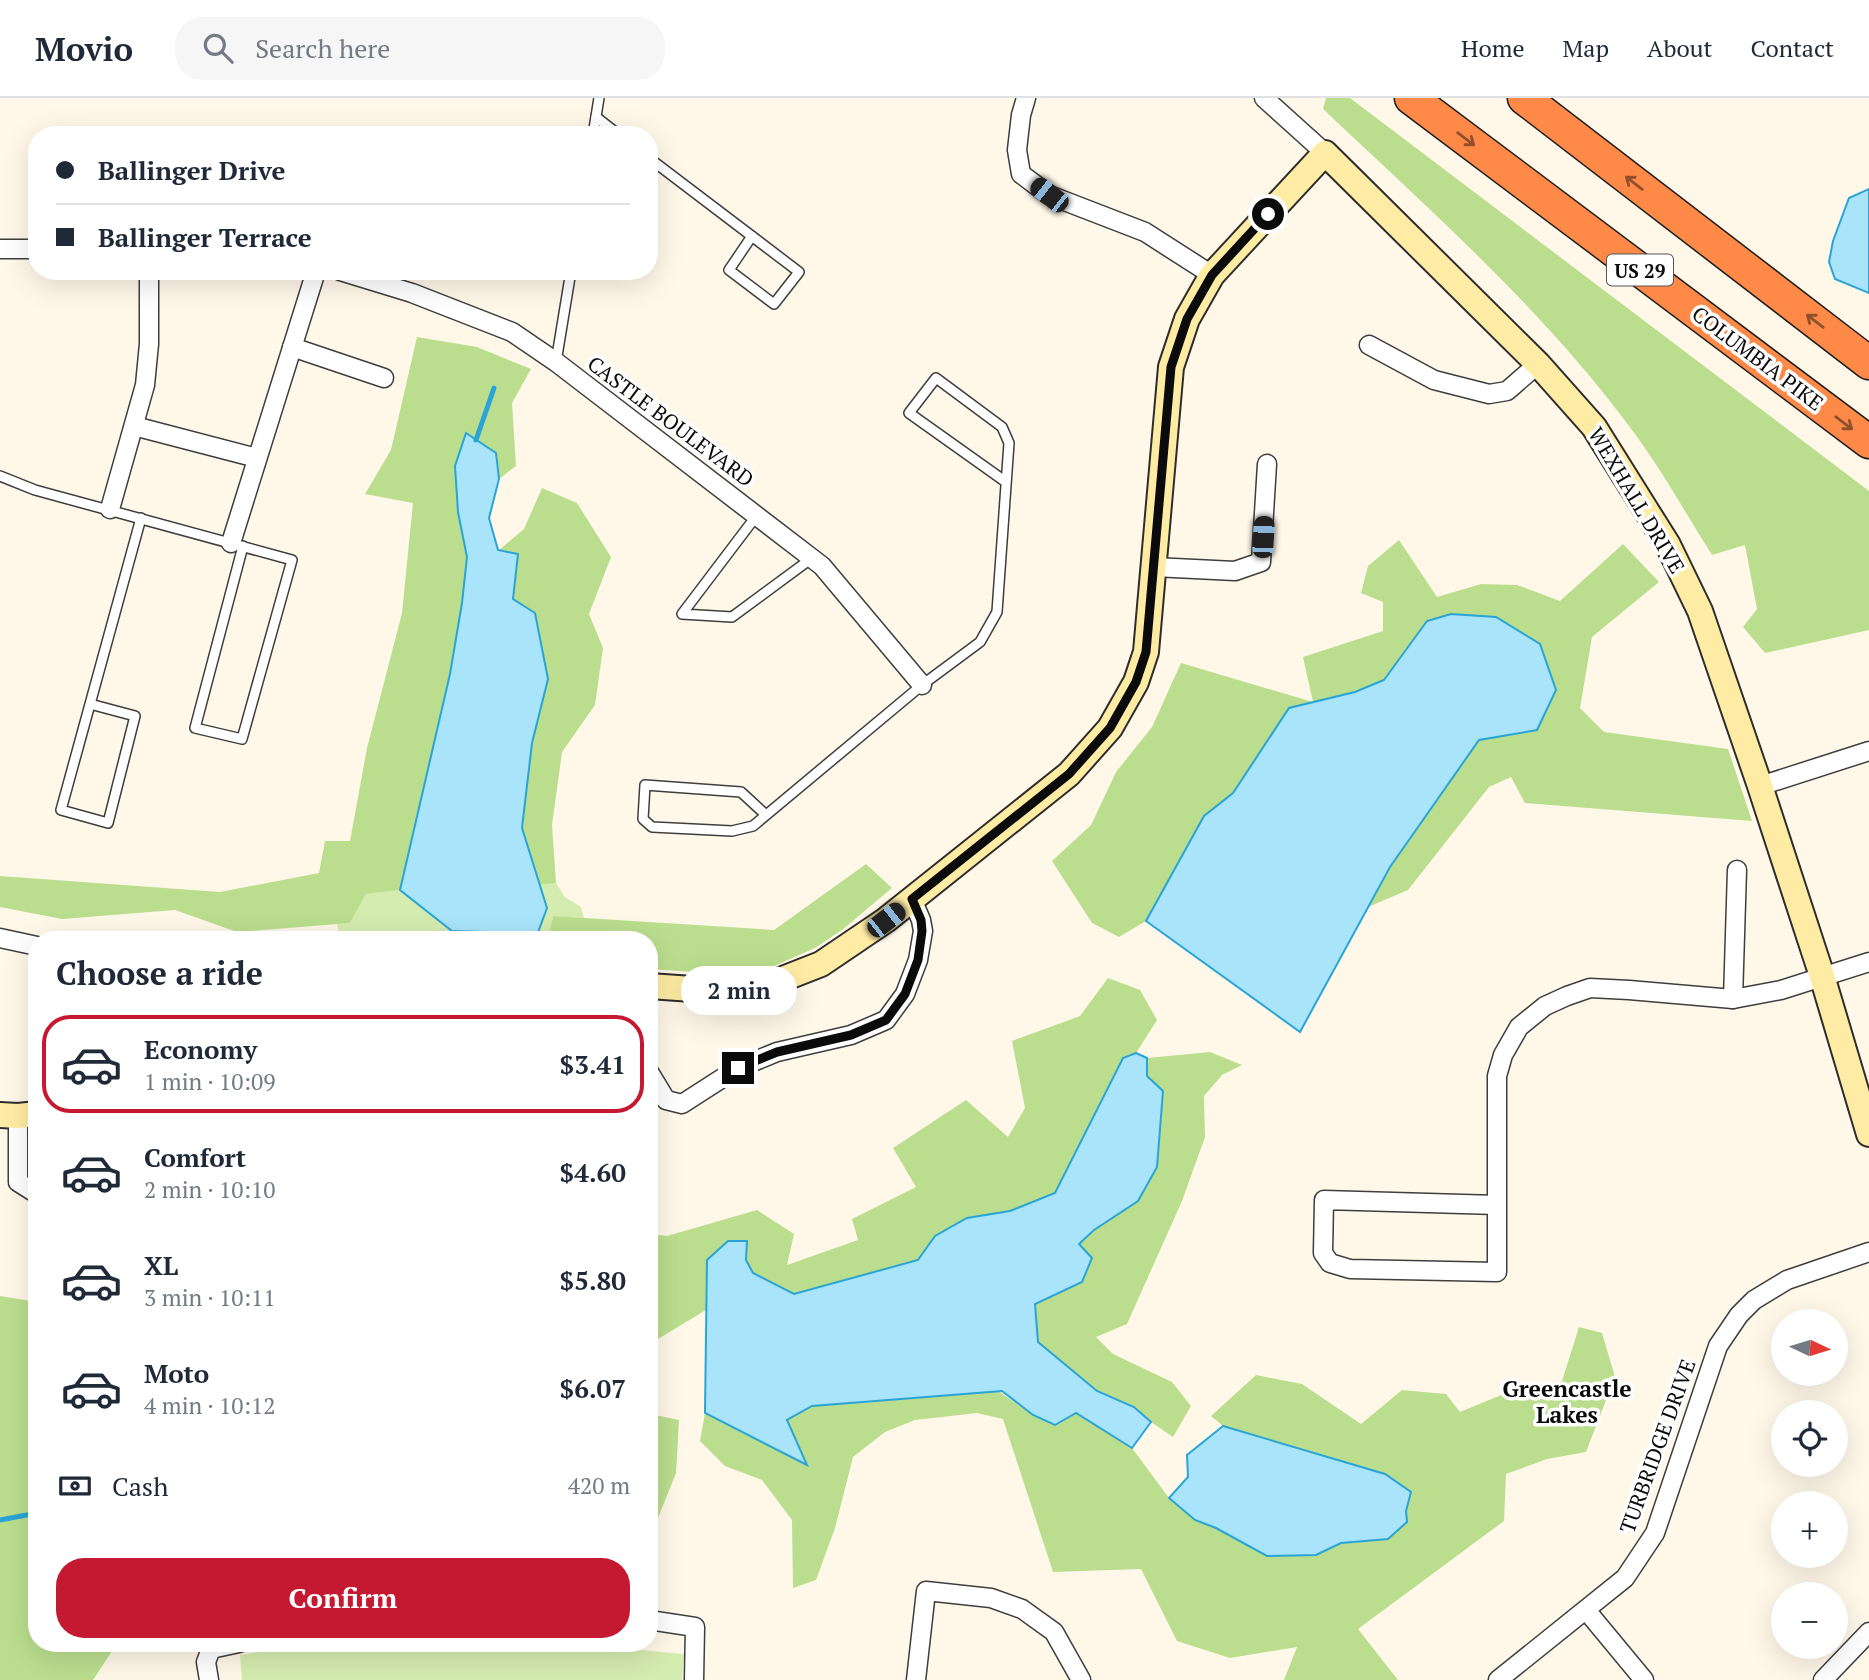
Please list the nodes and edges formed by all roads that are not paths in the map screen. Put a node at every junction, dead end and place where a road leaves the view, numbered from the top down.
1 (599, 98) edge
2 (1026, 98) edge
3 (1264, 98) edge
4 (1411, 98) edge
5 (1524, 98) edge
6 (596, 117) junction
7 (594, 126) edge
8 (608, 126) edge
9 (1325, 153) junction
10 (658, 165) edge
11 (752, 236) junction
12 (0, 248) edge
13 (28, 249) edge
14 (1212, 275) junction
15 (149, 280) edge
16 (313, 280) edge
17 (369, 280) edge
18 (570, 280) edge
19 (1369, 345) dead end
20 (292, 347) junction
21 (556, 362) junction
22 (1869, 363) edge
23 (1538, 364) junction
24 (384, 378) dead end
25 (134, 426) junction
26 (1869, 442) edge
27 (257, 458) junction
28 (1267, 464) dead end
29 (0, 476) edge
30 (1006, 482) junction
31 (110, 509) junction
32 (757, 516) junction
33 (141, 518) junction
34 (237, 545) junction
35 (812, 558) junction
36 (1154, 567) junction
37 (922, 685) junction
38 (90, 704) junction
39 (1869, 751) edge
40 (1760, 786) junction
41 (766, 815) junction
42 (1737, 870) dead end
43 (912, 899) junction
44 (0, 937) edge
45 (28, 944) edge
46 (1869, 962) edge
47 (1822, 976) junction
48 (658, 987) edge
49 (1733, 999) junction
50 (658, 1087) edge
51 (18, 1115) edge
52 (1869, 1134) edge
53 (28, 1188) edge
54 (1497, 1205) junction
55 (1869, 1252) edge
56 (1586, 1610) junction
57 (658, 1621) edge
58 (1869, 1632) edge
59 (210, 1652) edge
60 (209, 1680) edge
61 (694, 1680) edge
62 (916, 1680) edge
63 (1081, 1680) edge
64 (1498, 1680) edge
65 (1644, 1680) edge
66 (1823, 1680) edge

1 - 6 lane
2 - 14 street
3 - 9 street, WEXHALL DRIVE
4 -> 26 highway, COLUMBIA PIKE / US 29
22 -> 5 highway
6 - 7 lane
6 - 8 lane
9 - 14 street
9 - 23 street, WEXHALL DRIVE
10 - 11 lane
11 - 11 lane
12 - 13 street
14 - 36 street
15 - 25 street
16 - 20 street
17 - 21 street, CASTLE BOULEVARD
18 - 21 lane
19 - 23 street
20 - 24 street
20 - 27 street
21 - 32 street, CASTLE BOULEVARD
23 - 40 street, WEXHALL DRIVE
25 - 27 street
25 - 31 street
27 - 34 street
28 - 36 street
29 - 31 lane
30 - 30 lane
30 - 37 lane
31 - 33 lane
32 - 35 street, CASTLE BOULEVARD
32 - 35 lane
33 - 34 lane
33 - 38 lane
34 - 34 lane
35 - 37 street, CASTLE BOULEVARD
36 - 43 street
37 - 41 lane
38 - 38 lane
39 - 40 street
40 - 47 street, WEXHALL DRIVE
41 - 41 lane
42 - 49 street
43 - 48 street
43 - 50 street
44 - 45 street
46 - 47 street
47 - 49 street
47 - 52 street, WEXHALL DRIVE
49 - 54 street
51 - 53 street
54 - 54 street
55 - 56 street, TURBRIDGE DRIVE
56 - 64 street, TURBRIDGE DRIVE
56 - 65 street
57 - 61 street
58 - 66 street
59 - 60 street
62 - 63 street

